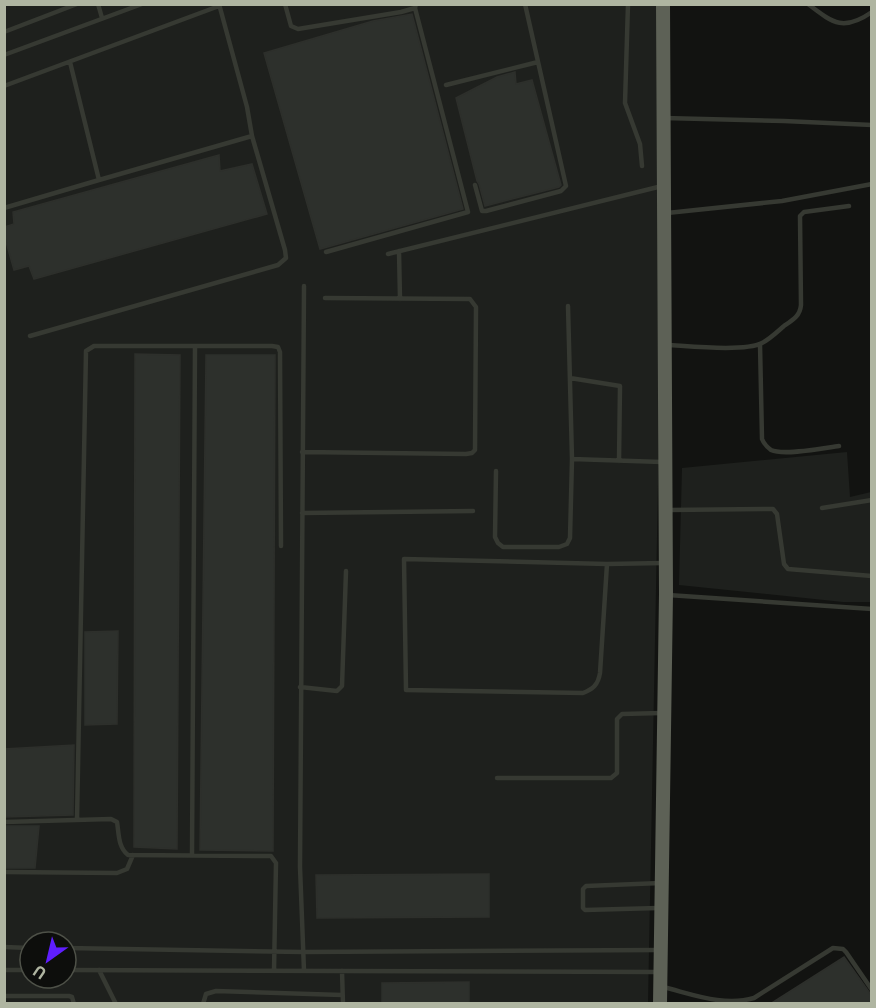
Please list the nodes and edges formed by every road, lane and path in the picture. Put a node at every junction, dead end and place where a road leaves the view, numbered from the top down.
1 (77, 4) edge
2 (98, 4) edge
3 (142, 4) edge
4 (285, 4) edge
5 (525, 4) edge
6 (628, 4) edge
7 (663, 4) edge
8 (808, 4) edge
9 (219, 5) edge
10 (416, 6) edge
11 (872, 12) edge
12 (102, 18) junction
13 (4, 32) edge
14 (4, 55) edge
15 (70, 62) junction
16 (538, 62) junction
17 (4, 86) edge
18 (446, 86) dead end
19 (664, 118) junction
20 (872, 125) edge
21 (252, 136) junction
22 (642, 166) dead end
23 (99, 180) junction
24 (475, 184) dead end
25 (872, 184) edge
26 (664, 185) junction
27 (849, 206) dead end
28 (4, 208) edge
29 (664, 214) junction
30 (399, 251) junction
31 (326, 252) dead end
32 (387, 254) dead end
33 (304, 286) dead end
34 (325, 298) dead end
35 (400, 299) junction
36 (568, 306) dead end
37 (30, 336) dead end
38 (664, 344) junction
39 (760, 344) junction
40 (195, 346) junction
41 (570, 378) junction
42 (839, 446) dead end
43 (302, 452) junction
44 (572, 459) junction
45 (619, 461) junction
46 (665, 463) junction
47 (496, 471) dead end
48 (872, 500) edge
49 (822, 508) dead end
50 (666, 510) junction
51 (473, 511) dead end
52 (302, 513) junction
53 (281, 546) dead end
54 (666, 563) junction
55 (607, 564) junction
56 (346, 571) dead end
57 (872, 576) edge
58 (666, 594) junction
59 (872, 609) edge
60 (300, 687) junction
61 (664, 712) junction
62 (497, 778) dead end
63 (77, 820) junction
64 (4, 822) edge
65 (133, 855) junction
66 (192, 855) junction
67 (4, 872) edge
68 (661, 883) junction
69 (661, 908) junction
70 (78, 948) edge
71 (660, 950) junction
72 (274, 951) junction
73 (303, 952) junction
74 (78, 970) edge
75 (99, 970) junction
76 (274, 971) junction
77 (304, 971) junction
78 (342, 971) junction
79 (660, 979) junction
80 (872, 990) edge
81 (342, 995) junction
82 (4, 996) edge
83 (702, 996) junction
84 (74, 1004) edge
85 (116, 1004) edge
86 (203, 1004) edge
87 (343, 1004) edge
88 (660, 1004) edge
89 (704, 1004) edge

1 - 13 lane
2 - 12 lane
3 - 12 lane
4 - 10 lane
5 - 16 lane
6 - 22 lane
7 - 19 highway
8 - 11 lane
9 - 15 lane
9 - 21 lane
10 - 31 lane
12 - 14 lane
15 - 17 lane
15 - 23 lane
16 - 18 lane
16 - 24 lane
19 - 20 lane
19 - 26 highway
21 - 23 lane
21 - 37 lane
23 - 28 lane
25 - 29 lane
26 - 29 highway
26 - 30 lane
27 - 39 lane
29 - 38 highway
30 - 32 lane
30 - 35 lane
33 - 43 lane
34 - 35 lane
35 - 43 lane
36 - 41 lane
38 - 39 lane
38 - 46 highway
39 - 42 lane
40 - 53 lane
40 - 63 lane
40 - 66 lane
41 - 44 lane
41 - 45 lane
43 - 52 lane
44 - 45 lane
44 - 47 lane
45 - 46 lane
46 - 50 highway
48 - 49 lane
50 - 54 highway
50 - 57 lane
51 - 52 lane
52 - 60 lane
54 - 55 lane
54 - 58 highway
55 - 55 lane
56 - 60 lane
58 - 59 lane
58 - 61 highway
60 - 73 lane
61 - 62 lane
61 - 68 highway
63 - 64 lane
63 - 65 lane
65 - 66 lane
65 - 67 lane
66 - 72 lane
68 - 69 highway
68 - 69 lane
69 - 71 highway
70 - 72 lane
71 - 73 lane
71 - 79 highway
72 - 73 lane
72 - 76 lane
73 - 77 lane
74 - 75 lane
75 - 76 lane
75 - 85 lane
76 - 77 lane
77 - 78 lane
78 - 79 lane
78 - 81 lane
79 - 83 lane
79 - 88 highway
80 - 83 lane
81 - 86 lane
81 - 87 lane
82 - 84 lane
83 - 89 lane

